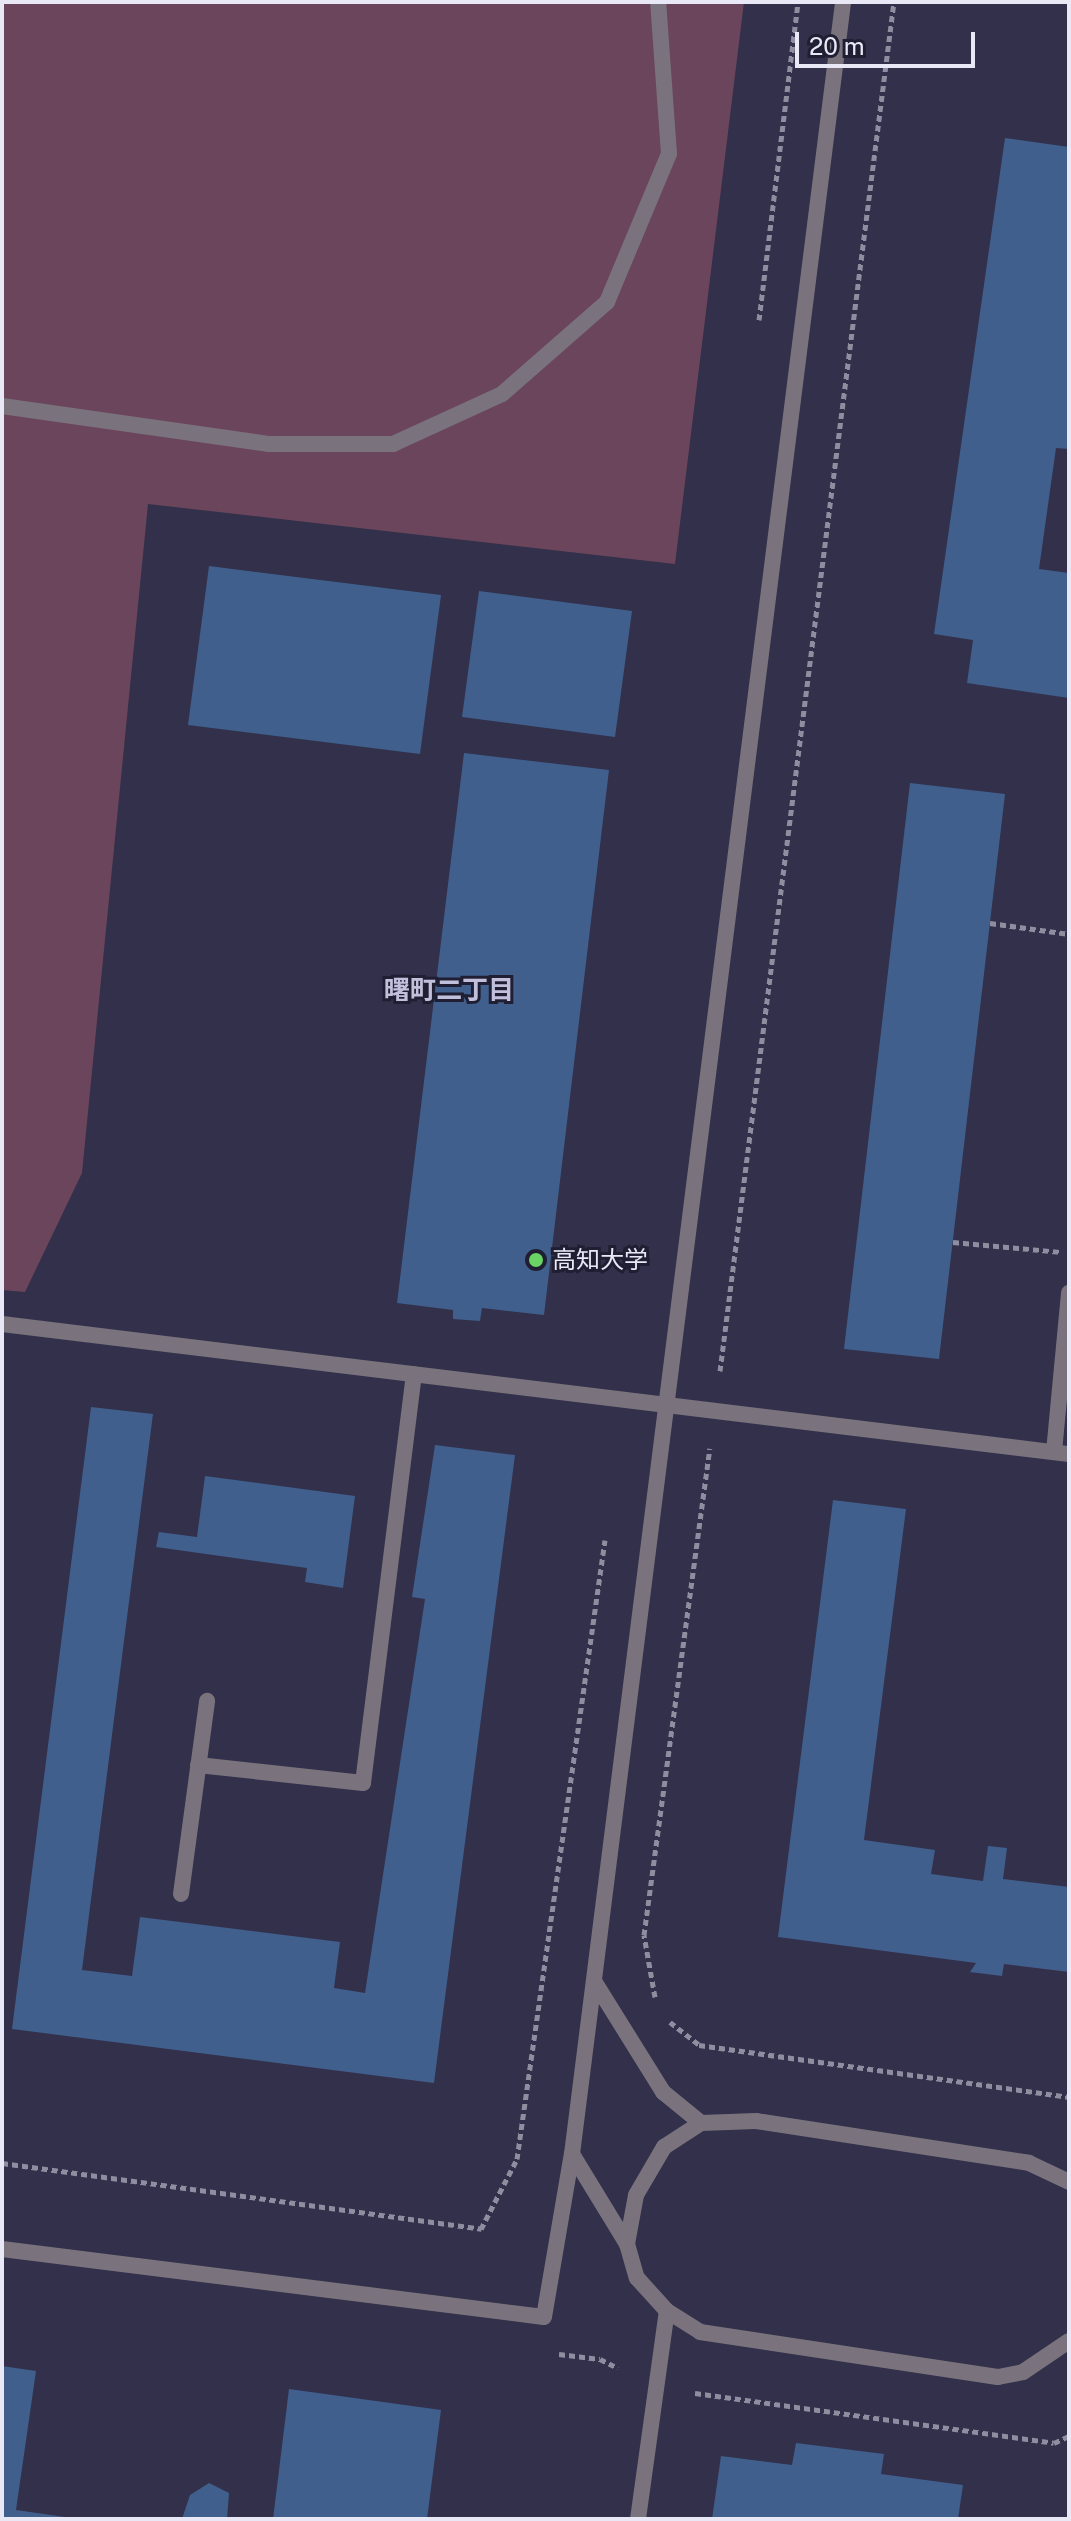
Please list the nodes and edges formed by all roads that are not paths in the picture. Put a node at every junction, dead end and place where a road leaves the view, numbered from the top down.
1 (658, 2) edge
2 (843, 2) edge
3 (2, 406) edge
4 (1069, 1293) edge
5 (2, 1324) edge
6 (414, 1374) junction
7 (665, 1404) junction
8 (1062, 1453) edge
9 (207, 1701) dead end
10 (198, 1765) junction
11 (181, 1894) dead end
12 (594, 1981) junction
13 (701, 2123) junction
14 (572, 2154) junction
15 (1069, 2182) edge
16 (627, 2244) junction
17 (2, 2249) edge
18 (667, 2311) junction
19 (1069, 2341) edge
20 (638, 2519) edge

1 - 3 lane
2 - 7 lane
4 - 8 lane
5 - 6 lane
6 - 7 lane
6 - 10 lane
7 - 8 lane
7 - 12 lane
9 - 10 lane
10 - 11 lane
12 - 13 lane
12 - 14 lane
13 - 15 lane
13 - 16 lane
14 - 16 lane
14 - 17 lane
16 - 18 lane
18 - 19 lane
18 - 20 lane

